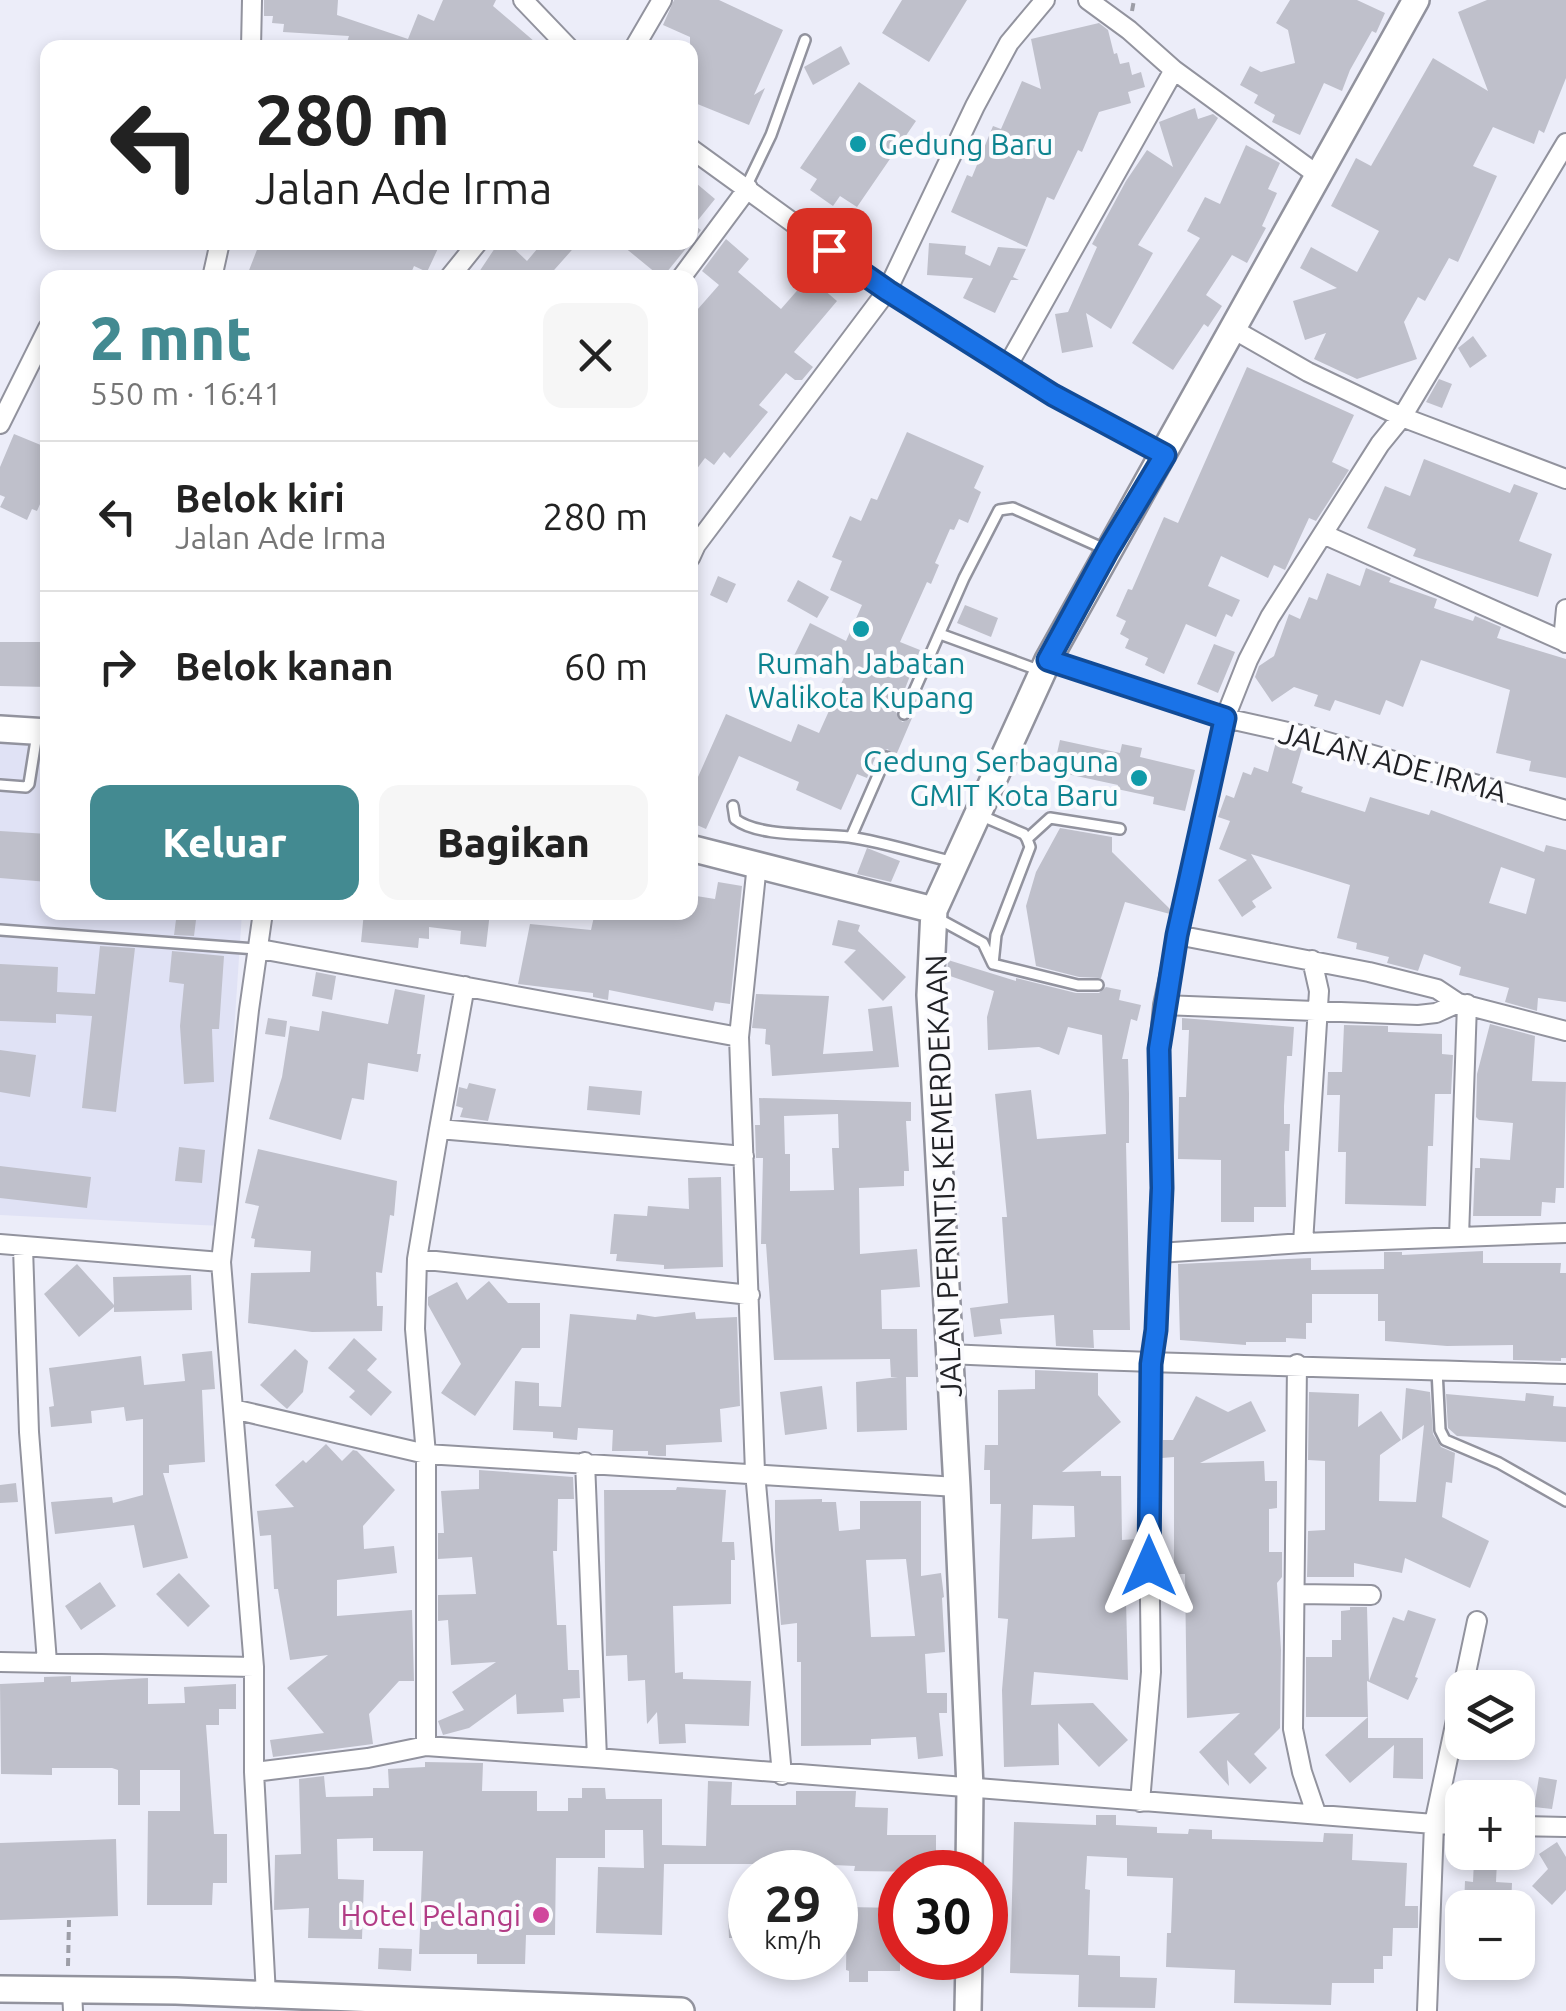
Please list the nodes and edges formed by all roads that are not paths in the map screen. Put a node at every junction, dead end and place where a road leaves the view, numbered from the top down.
1 (252, 0) edge
2 (523, 0) edge
3 (662, 0) edge
4 (1045, 0) edge
5 (1088, 0) edge
6 (1416, 0) edge
7 (251, 40) edge
8 (561, 40) edge
9 (639, 40) edge
10 (806, 40) dead end
11 (1174, 70) junction
12 (1566, 143) edge
13 (698, 153) edge
14 (1319, 176) junction
15 (747, 187) junction
16 (472, 250) edge
17 (455, 270) edge
18 (687, 270) edge
19 (888, 291) junction
20 (1231, 328) junction
21 (40, 344) edge
22 (1008, 365) junction
23 (1402, 417) junction
24 (0, 424) edge
25 (1165, 455) junction
26 (1566, 479) edge
27 (1323, 534) junction
28 (698, 542) edge
29 (1108, 550) junction
30 (1566, 609) edge
31 (940, 634) junction
32 (1564, 642) edge
33 (1046, 666) junction
34 (904, 714) dead end
35 (1225, 718) junction
36 (0, 729) edge
37 (40, 732) edge
38 (40, 740) edge
39 (886, 757) dead end
40 (0, 786) edge
41 (734, 806) dead end
42 (1566, 810) edge
43 (979, 815) junction
44 (1120, 829) dead end
45 (850, 838) junction
46 (1027, 839) junction
47 (698, 850) edge
48 (957, 863) junction
49 (756, 864) junction
50 (934, 913) junction
51 (263, 920) edge
52 (0, 930) edge
53 (1177, 935) junction
54 (260, 949) junction
55 (1312, 960) junction
56 (993, 964) junction
57 (1098, 985) dead end
58 (466, 986) junction
59 (1463, 1004) junction
60 (1163, 1006) junction
61 (1317, 1011) junction
62 (1566, 1031) edge
63 (738, 1037) junction
64 (440, 1129) junction
65 (744, 1156) junction
66 (1566, 1233) edge
67 (1459, 1237) junction
68 (1303, 1243) junction
69 (0, 1244) edge
70 (23, 1247) junction
71 (1159, 1253) junction
72 (416, 1259) junction
73 (222, 1262) junction
74 (750, 1295) junction
75 (949, 1354) junction
76 (1151, 1364) junction
77 (1297, 1364) junction
78 (1437, 1370) junction
79 (1566, 1374) edge
80 (233, 1409) junction
81 (426, 1454) junction
82 (585, 1462) junction
83 (755, 1472) junction
84 (958, 1488) junction
85 (1566, 1501) edge
86 (1296, 1594) junction
87 (1371, 1595) dead end
88 (1477, 1621) dead end
89 (0, 1662) edge
90 (47, 1662) junction
91 (254, 1667) junction
92 (426, 1746) junction
93 (597, 1758) junction
94 (254, 1772) junction
95 (782, 1775) junction
96 (970, 1788) junction
97 (1140, 1802) junction
98 (1316, 1814) junction
99 (1434, 1824) junction
100 (1445, 1824) edge
101 (1535, 1826) edge
102 (1566, 1827) edge
103 (969, 1850) edge
104 (969, 1980) edge
105 (0, 1989) edge
106 (266, 1995) junction
107 (72, 2001) edge
108 (681, 2011) edge
109 (968, 2011) edge
110 (1427, 2011) edge

1 - 7 street
2 - 8 street
3 - 9 street
4 - 19 street
5 - 11 street
6 - 14 main road, JALAN PERINTIS KEMERDEKAAN
10 - 15 lane
11 - 14 street
11 - 22 street
12 - 23 street
13 - 15 street
14 - 20 main road, JALAN PERINTIS KEMERDEKAAN
15 - 18 street
15 - 19 street
16 - 17 street
19 - 22 street
19 - 28 street
20 - 23 street
20 - 25 main road, JALAN PERINTIS KEMERDEKAAN
21 - 24 street
22 - 25 street
23 - 26 street
23 - 27 street
25 - 29 main road, JALAN PERINTIS KEMERDEKAAN
27 - 32 street
27 - 35 street
29 - 31 lane
29 - 33 main road, JALAN PERINTIS KEMERDEKAAN
30 - 32 street
31 - 33 lane
31 - 34 lane
33 - 35 street, JALAN ADE IRMA
33 - 43 main road, JALAN PERINTIS KEMERDEKAAN
35 - 42 street, JALAN ADE IRMA
35 - 53 street
36 - 37 main road
38 - 40 lane
39 - 45 lane
41 - 45 lane
43 - 46 lane
43 - 48 main road, JALAN PERINTIS KEMERDEKAAN
44 - 46 lane
45 - 48 lane
46 - 56 lane
47 - 49 main road
48 - 50 main road, JALAN PERINTIS KEMERDEKAAN
49 - 50 main road
49 - 63 street
50 - 56 lane
50 - 75 main road, JALAN PERINTIS KEMERDEKAAN
51 - 54 street
52 - 54 lane
53 - 55 street
53 - 60 street
54 - 58 street
54 - 73 street
55 - 59 street
55 - 61 street
56 - 57 lane
58 - 63 street
58 - 64 street
59 - 61 street
59 - 62 street
59 - 67 street
60 - 61 street
60 - 71 street
61 - 68 street
63 - 65 street
64 - 65 street
64 - 72 street
65 - 74 street
66 - 67 street
67 - 68 street
68 - 71 street
69 - 70 street
70 - 73 street
70 - 90 street
71 - 76 street
72 - 74 street
72 - 81 street
73 - 80 street
74 - 83 street
75 - 76 street
75 - 84 main road, JALAN PERINTIS KEMERDEKAAN
76 - 77 street
76 - 97 street
77 - 78 street
77 - 86 street
78 - 79 street
78 - 85 lane
80 - 81 street
80 - 91 street
81 - 82 street
81 - 92 street
82 - 83 street
82 - 93 street
83 - 84 street
83 - 95 street
84 - 96 main road, JALAN PERINTIS KEMERDEKAAN
86 - 87 street
86 - 98 street
88 - 99 street
89 - 90 street
90 - 91 street
91 - 94 street
92 - 93 street
92 - 94 street
93 - 95 street
94 - 106 street
95 - 96 street
96 - 97 street
96 - 103 main road, JALAN PERINTIS KEMERDEKAAN
97 - 98 street
98 - 99 street
99 - 100 street
99 - 110 street
101 - 102 street
104 - 109 main road
105 - 107 main road
106 - 107 main road
106 - 108 main road

